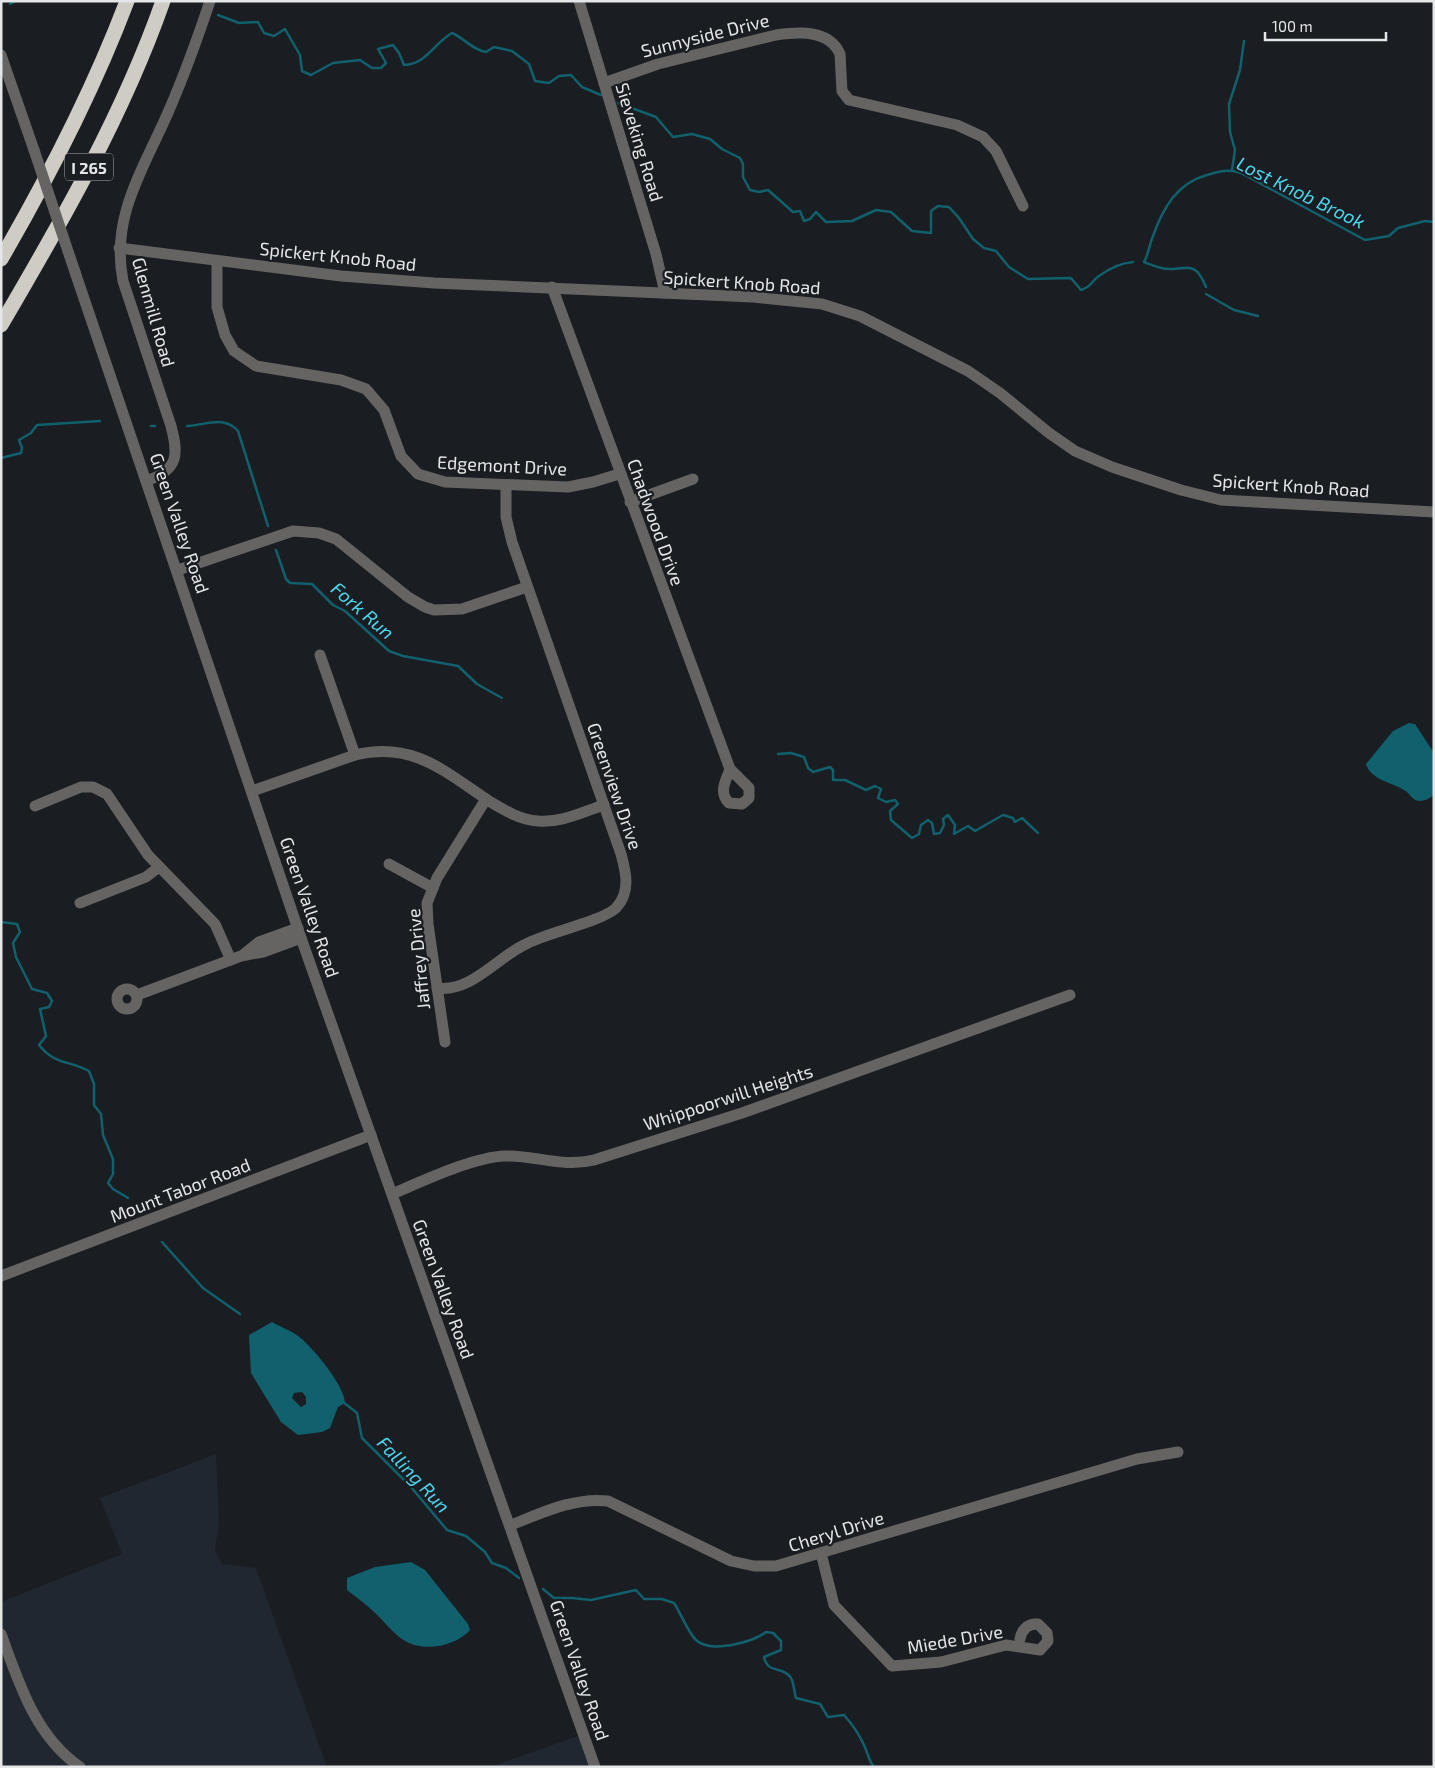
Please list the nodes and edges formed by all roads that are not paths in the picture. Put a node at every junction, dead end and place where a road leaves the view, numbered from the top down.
1 (128, 1) edge
2 (164, 1) edge
3 (210, 1) edge
4 (579, 1) edge
5 (1, 55) edge
6 (604, 83) junction
7 (1022, 206) dead end
8 (119, 248) junction
9 (1, 259) edge
10 (217, 261) junction
11 (552, 287) junction
12 (665, 293) junction
13 (1, 325) edge
14 (619, 474) junction
15 (693, 479) dead end
16 (146, 481) junction
17 (506, 485) junction
18 (630, 502) junction
19 (1434, 512) edge
20 (178, 570) junction
21 (527, 587) junction
22 (320, 655) dead end
23 (355, 755) junction
24 (730, 769) dead end
25 (252, 791) junction
26 (486, 799) junction
27 (604, 805) junction
28 (35, 806) dead end
29 (389, 864) dead end
30 (159, 867) junction
31 (432, 888) junction
32 (80, 902) dead end
33 (300, 933) junction
34 (236, 958) junction
35 (437, 988) junction
36 (137, 995) dead end
37 (1070, 995) dead end
38 (445, 1042) dead end
39 (371, 1135) junction
40 (392, 1194) junction
41 (1, 1276) edge
42 (1178, 1452) dead end
43 (511, 1525) junction
44 (821, 1553) junction
45 (1, 1634) edge
46 (1020, 1639) dead end
47 (77, 1766) edge
48 (595, 1767) edge

1 - 9 highway, I 265
2 - 13 highway, I 265
3 - 8 street, Glenmill Road
4 - 6 street, Sieveking Road
5 - 16 street, Green Valley Road, bridge
6 - 7 street, Sunnyside Drive
6 - 12 street, Sieveking Road
8 - 10 street, Spickert Knob Road
8 - 16 street, Glenmill Road
10 - 11 street, Spickert Knob Road
10 - 17 street, Edgemont Drive
11 - 12 street, Spickert Knob Road
11 - 14 street, Chadwood Drive
12 - 19 street, Spickert Knob Road
14 - 17 street, Edgemont Drive
14 - 18 street, Chadwood Drive
15 - 18 street
16 - 20 street, Green Valley Road
17 - 21 street, Greenview Drive
18 - 24 street, Chadwood Drive
20 - 21 street
20 - 25 street, Green Valley Road
21 - 27 street, Greenview Drive
22 - 23 street
23 - 25 street
23 - 26 street
25 - 33 street, Green Valley Road
26 - 27 street
26 - 31 street, Jaffrey Drive
27 - 35 street, Greenview Drive
28 - 30 street
29 - 31 street
30 - 32 street
30 - 34 street
31 - 35 street, Jaffrey Drive
33 - 34 street
33 - 39 street, Green Valley Road
34 - 36 street
35 - 38 street, Jaffrey Drive
37 - 40 street, Whippoorwill Heights
39 - 40 street, Green Valley Road
39 - 41 street, Mount Tabor Road
40 - 43 street, Green Valley Road
42 - 44 street, Cheryl Drive
43 - 44 street, Cheryl Drive
43 - 48 street, Green Valley Road
44 - 46 street, Miede Drive
45 - 47 street

